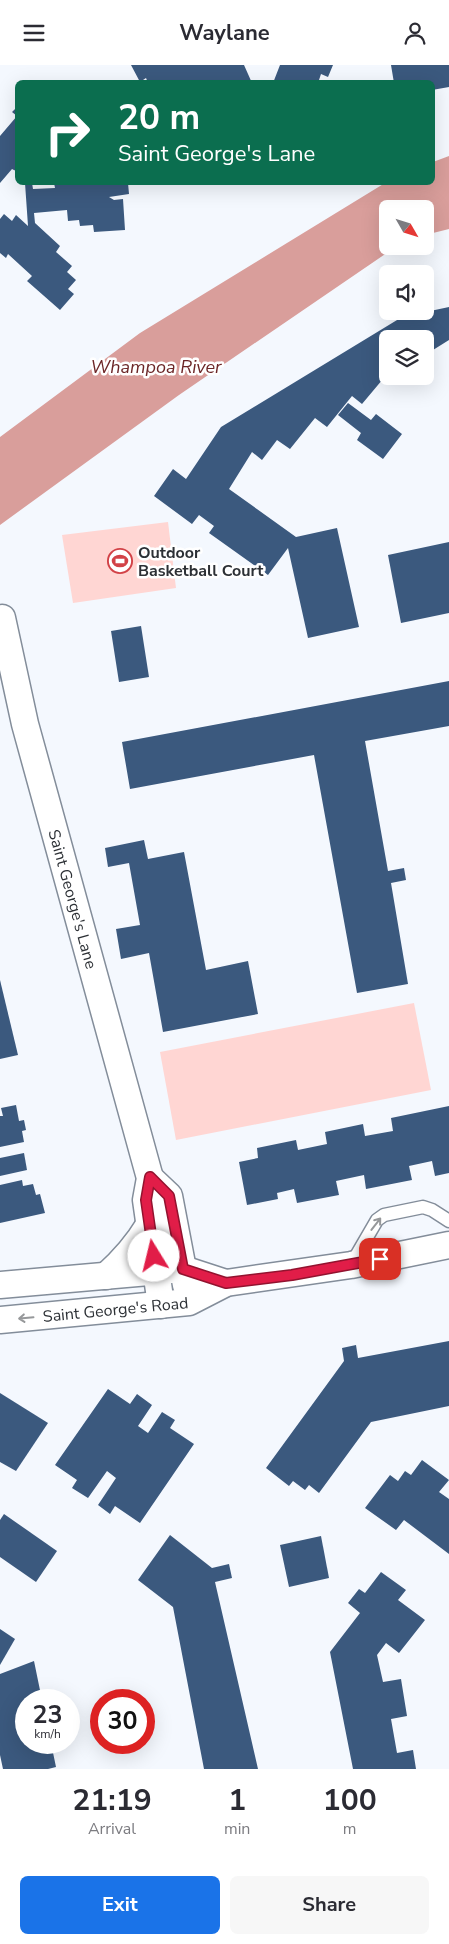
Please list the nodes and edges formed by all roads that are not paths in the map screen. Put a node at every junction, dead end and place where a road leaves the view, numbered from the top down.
1 (2, 618) dead end
2 (150, 1177) junction
3 (449, 1221) edge
4 (149, 1225) junction
5 (449, 1245) edge
6 (351, 1265) junction
7 (183, 1269) junction
8 (156, 1271) junction
9 (106, 1276) junction
10 (226, 1283) junction
11 (0, 1285) edge
12 (189, 1302) junction
13 (161, 1305) junction
14 (0, 1320) edge

1 - 2 street, Saint George's Lane
2 - 4 street, Saint George's Lane
2 - 7 street, Saint George's Lane
6 -> 3 lane
4 - 8 street, Saint George's Lane
4 - 9 street
5 - 6 street, Saint George's Road
6 - 10 street, Saint George's Road
7 - 8 street, Saint George's Road
7 - 10 street, Saint George's Road
7 - 12 street, Saint George's Lane
8 - 9 street, Saint George's Road
8 - 13 street, Saint George's Lane
9 - 11 street, Saint George's Road
10 - 12 street, Saint George's Road
12 - 13 street, Saint George's Road
13 -> 14 street, Saint George's Road

